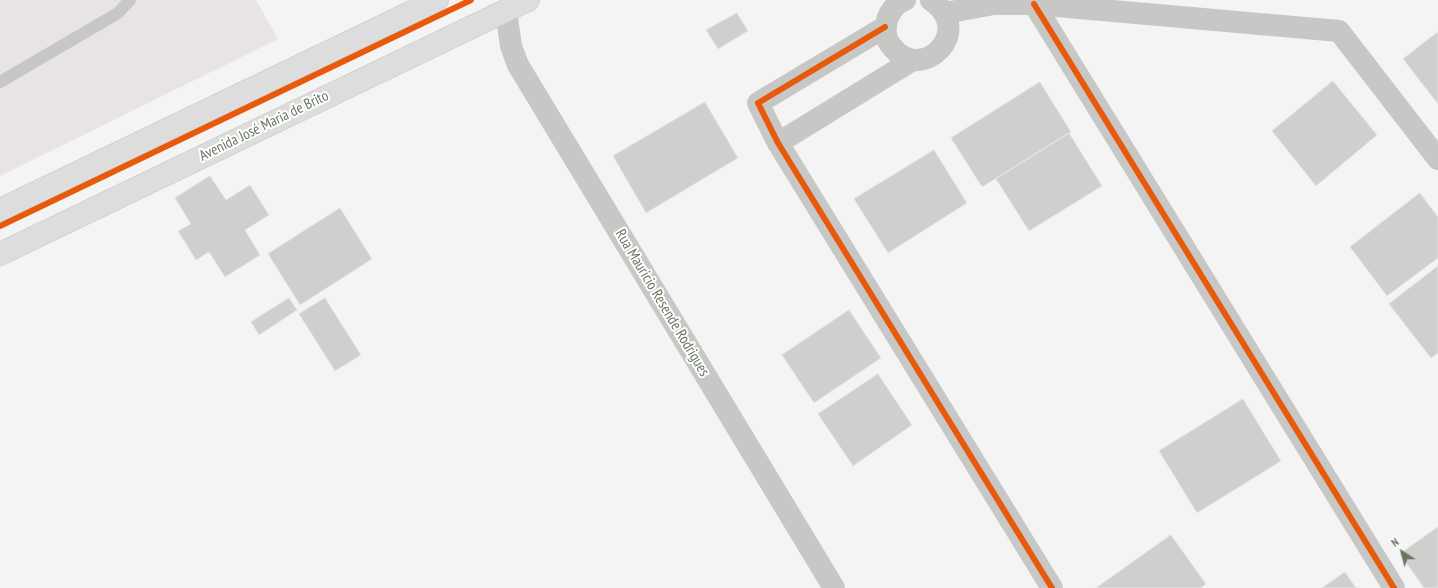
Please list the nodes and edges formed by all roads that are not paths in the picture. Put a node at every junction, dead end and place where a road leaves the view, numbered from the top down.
1 (130, 0) edge
2 (437, 0) edge
3 (528, 0) edge
4 (1034, 4) junction
5 (938, 6) edge
6 (893, 9) edge
7 (506, 11) junction
8 (913, 60) junction
9 (0, 82) edge
10 (778, 143) junction
11 (1438, 159) edge
12 (0, 210) edge
13 (0, 254) edge
14 (834, 588) edge
15 (1052, 588) edge
16 (1394, 588) edge

1 - 9 lane
2 - 12 main road
3 - 7 main road, Avenida José Maria de Brito
4 - 5 street
4 - 11 street
4 - 16 street
5 - 8 street
6 - 8 street
6 - 10 street
7 - 13 main road, Avenida José Maria de Brito
7 - 14 street, Rua Mauricio Resende Rodrigues
8 - 10 street
10 - 15 street

